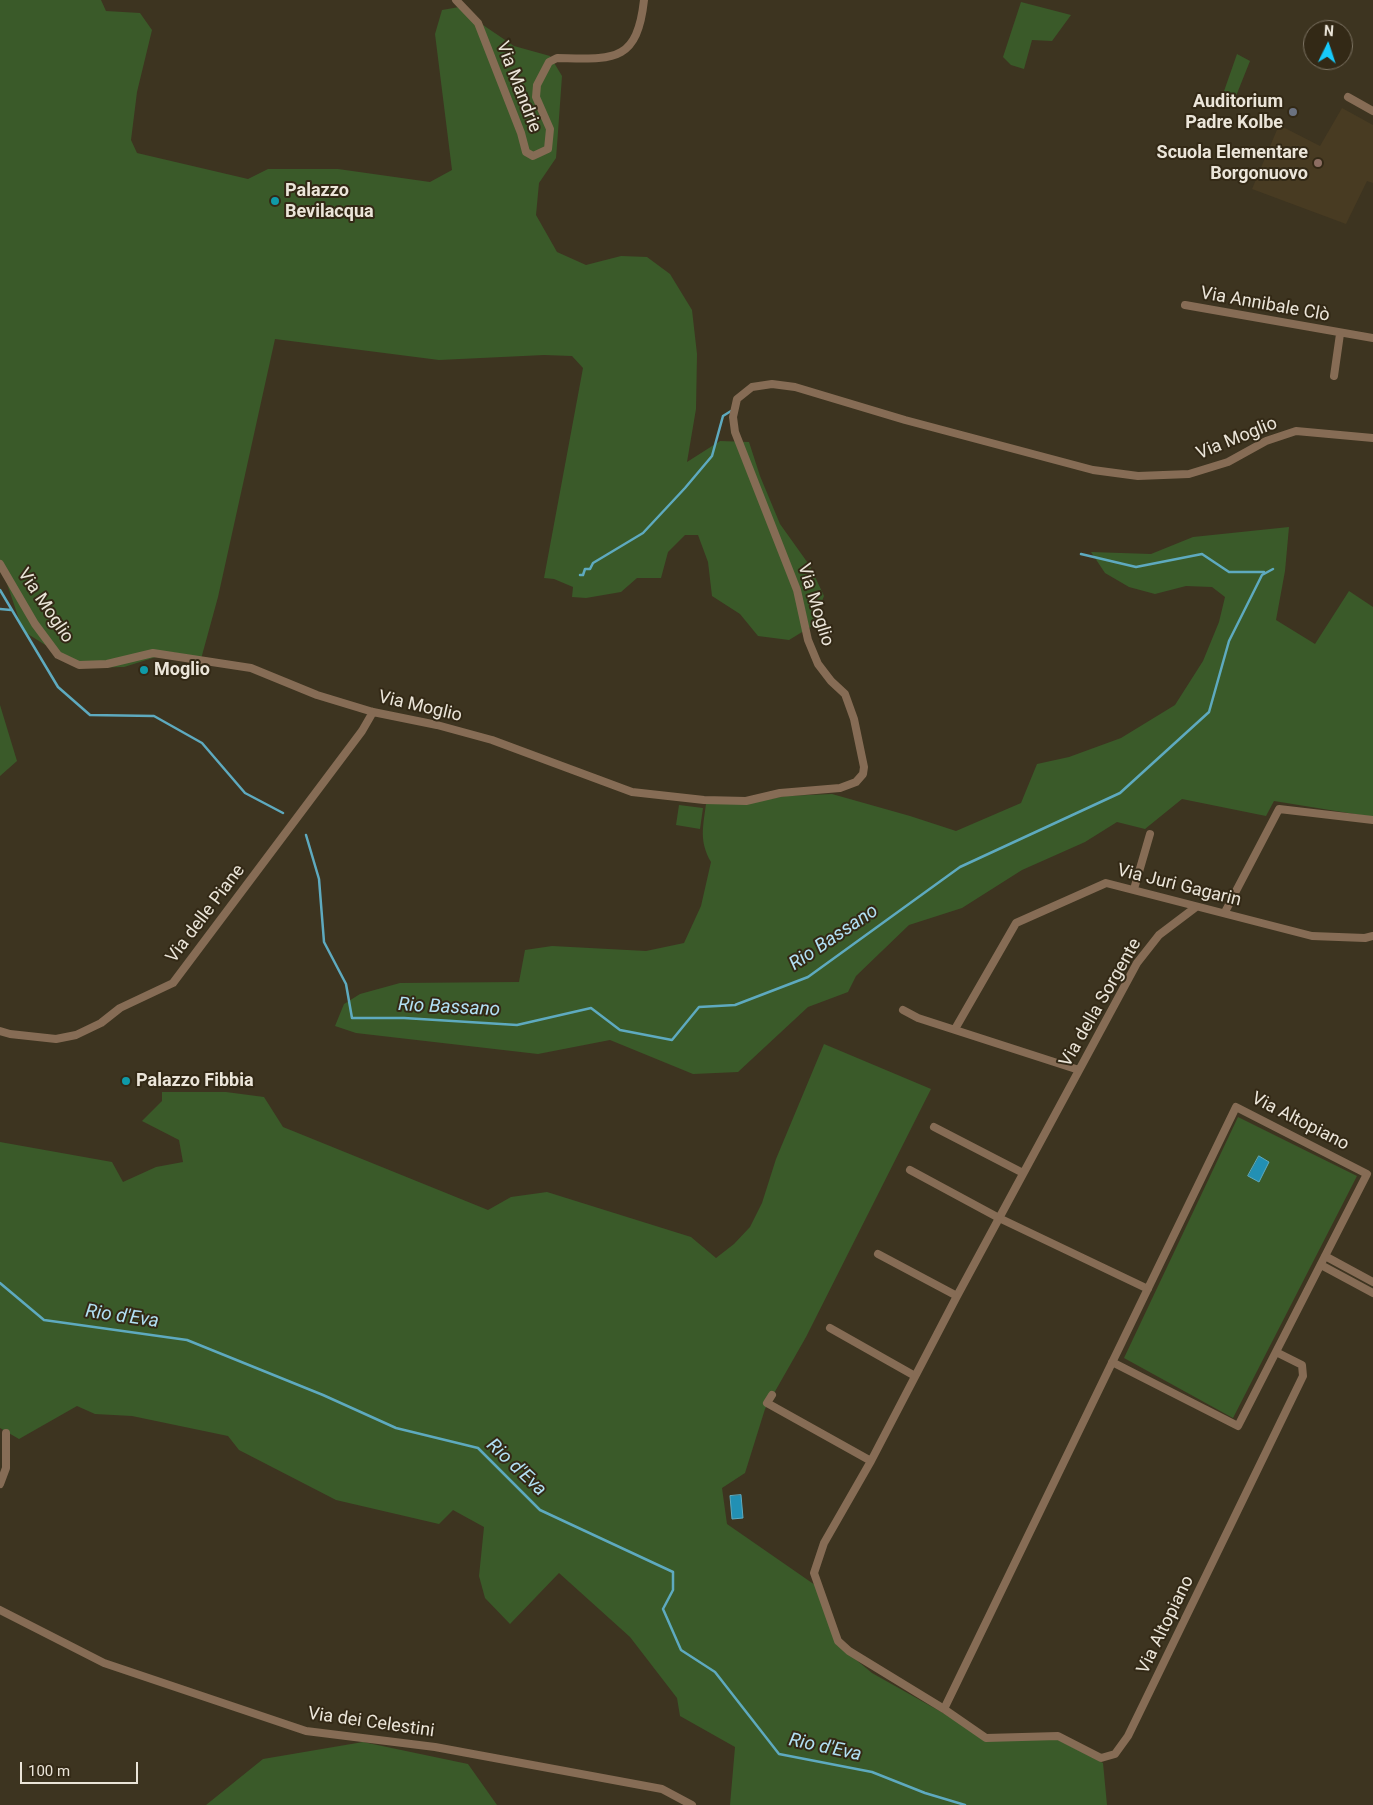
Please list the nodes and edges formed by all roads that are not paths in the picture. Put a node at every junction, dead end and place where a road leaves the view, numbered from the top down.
1 (456, 0) edge
2 (644, 0) edge
3 (1348, 97) dead end
4 (1373, 111) edge
5 (1185, 305) dead end
6 (1340, 334) junction
7 (1373, 338) edge
8 (1334, 376) dead end
9 (1373, 438) edge
10 (0, 564) edge
11 (373, 712) junction
12 (1373, 820) edge
13 (1150, 834) dead end
14 (1134, 889) junction
15 (1196, 907) junction
16 (1226, 912) junction
17 (1373, 936) edge
18 (903, 1010) dead end
19 (955, 1029) junction
20 (0, 1032) edge
21 (1079, 1070) junction
22 (934, 1127) dead end
23 (1048, 1128) joint
24 (910, 1170) dead end
25 (1370, 1171) edge
26 (1023, 1173) junction
27 (999, 1218) junction
28 (878, 1254) dead end
29 (1326, 1256) junction
30 (1321, 1265) junction
31 (1373, 1282) edge
32 (1148, 1289) junction
33 (1373, 1293) edge
34 (956, 1296) junction
35 (830, 1328) dead end
36 (1276, 1352) junction
37 (1112, 1362) junction
38 (915, 1376) junction
39 (772, 1395) dead end
40 (6, 1433) dead end
41 (871, 1461) junction
42 (0, 1484) edge
43 (0, 1610) edge
44 (944, 1709) junction
45 (677, 1802) edge
46 (692, 1805) edge

1 - 2 street, Via Mandrie
3 - 4 street
5 - 6 street, Via Annibale Clò
6 - 7 street, Via Annibale Clò
6 - 8 street, Via Annibale Clò
9 - 11 street, Via Moglio
10 - 11 street, Via Moglio
11 - 20 street, Via delle Piane
12 - 16 street
13 - 14 street
14 - 15 street, Via Juri Gagarin
14 - 19 street, Via Juri Gagarin
15 - 16 street, Via Juri Gagarin
15 - 21 street, Via della Sorgente
16 - 17 street, Via Juri Gagarin
18 - 19 street
19 - 21 street
21 - 23 street, Via della Sorgente
22 - 26 street
23 - 26 street, Via Altopiano
24 - 27 street
25 - 29 street, Via Altopiano
25 - 32 street, Via Altopiano
26 - 27 street, Via Altopiano
27 - 32 street
27 - 34 street, Via Altopiano
28 - 34 street
29 - 30 street, Via Altopiano
29 - 31 street
30 - 33 street
30 - 36 street, Via Altopiano
32 - 37 street, Via Altopiano
34 - 38 street, Via Altopiano
35 - 38 street
36 - 37 street, Via Altopiano
36 - 44 street, Via Altopiano
37 - 44 street, Via Altopiano
38 - 41 street, Via Altopiano
39 - 41 street
40 - 42 street
41 - 44 street, Via Altopiano
43 - 45 street, Via dei Celestini
45 - 46 street, Via dei Celestini

